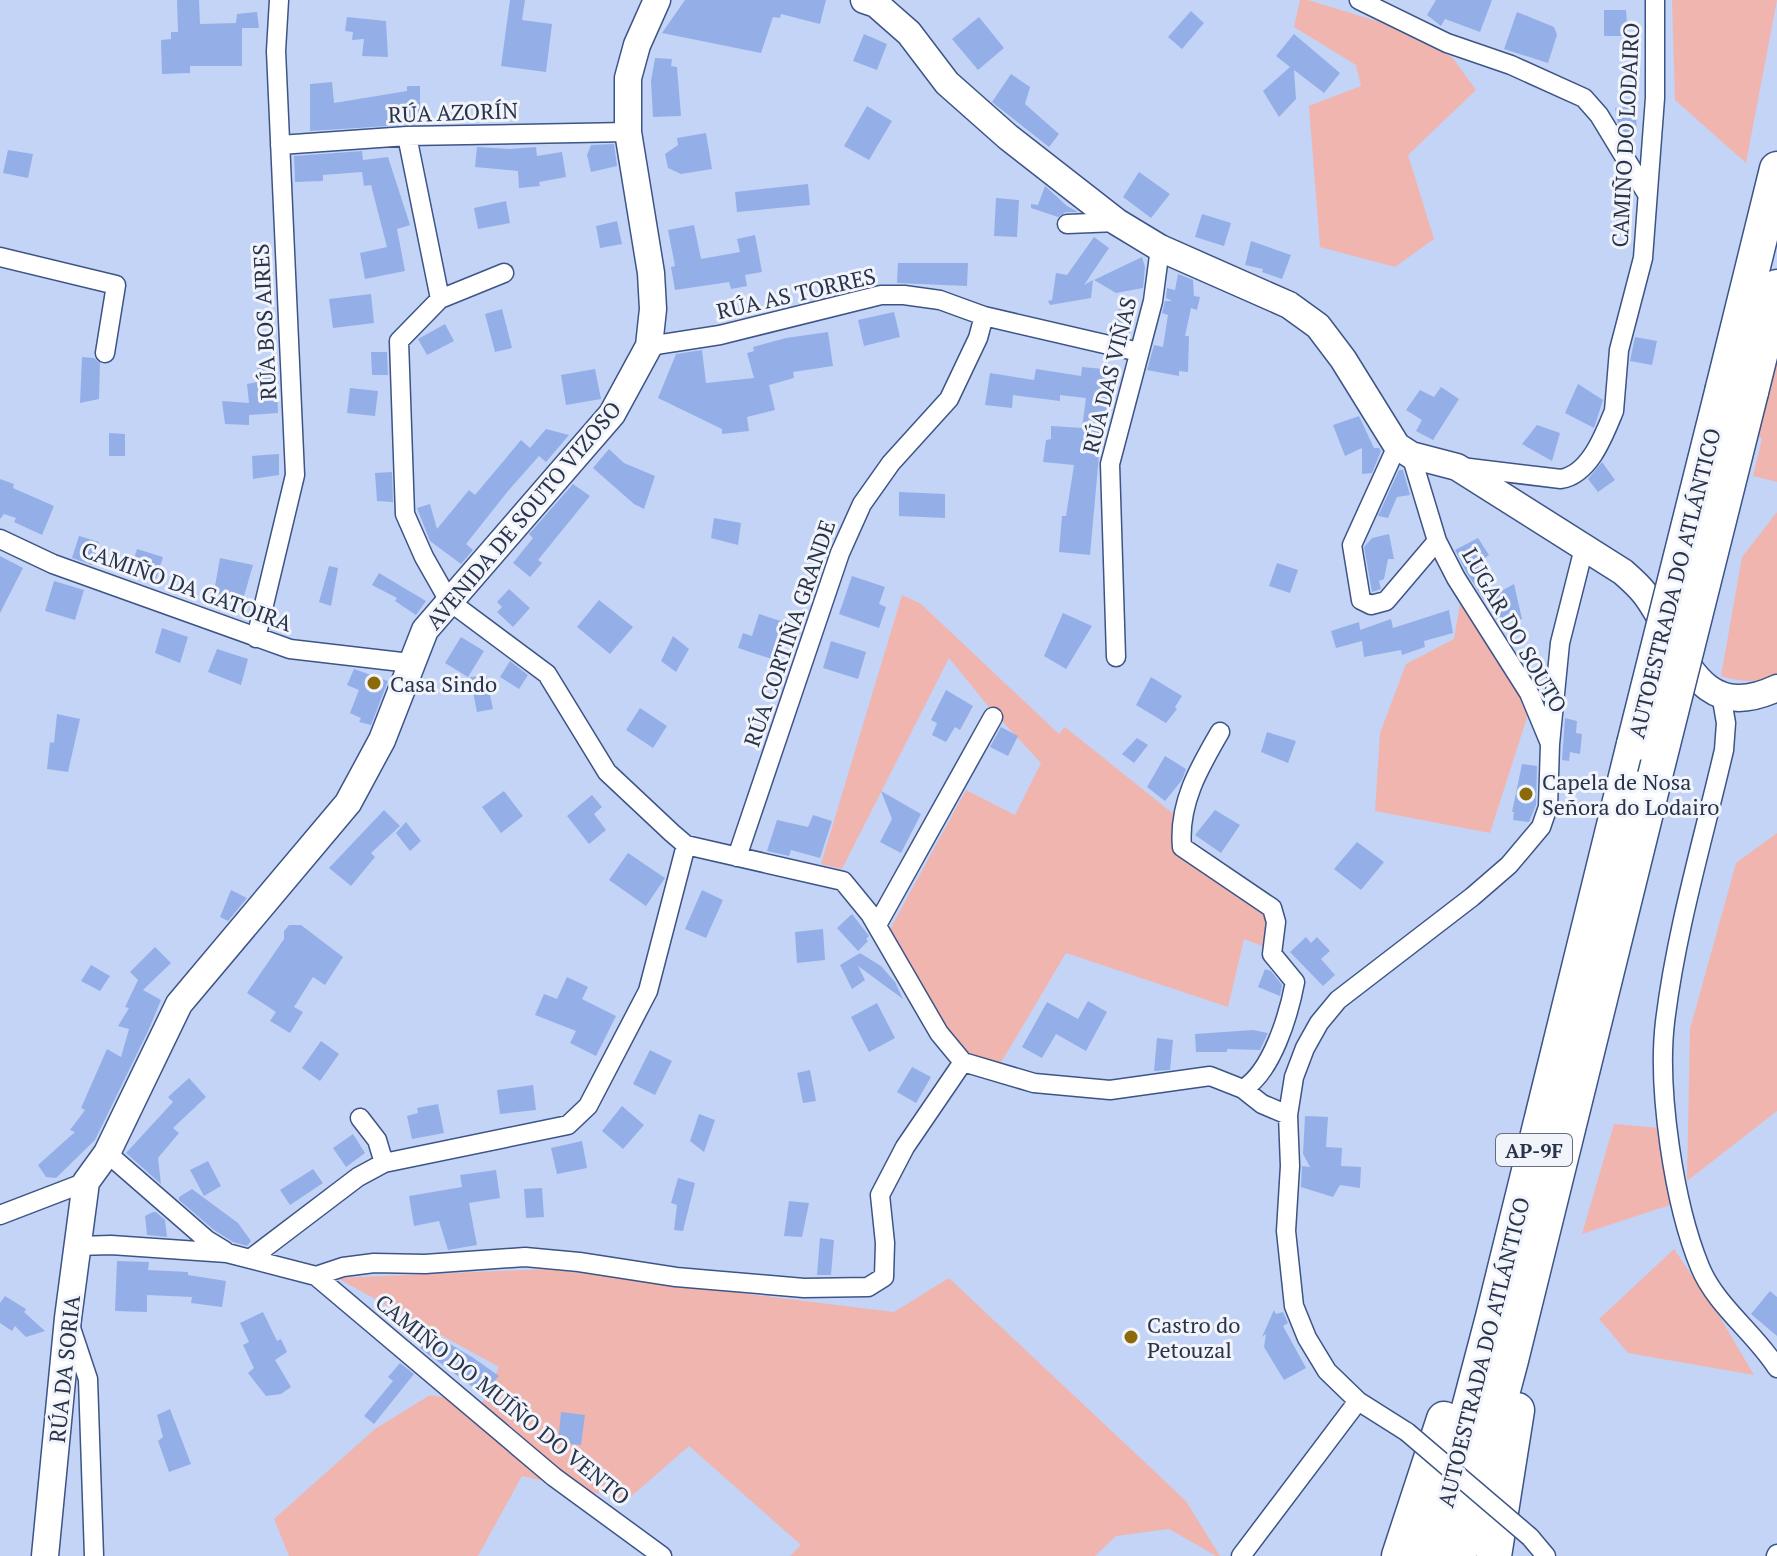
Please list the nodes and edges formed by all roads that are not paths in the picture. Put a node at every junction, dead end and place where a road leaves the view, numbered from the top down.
1 (279, 0) edge
2 (657, 0) edge
3 (864, 0) edge
4 (1359, 0) edge
5 (1655, 0) edge
6 (628, 132) junction
7 (407, 136) junction
8 (280, 145) junction
9 (1775, 176) edge
10 (1647, 194) junction
11 (1117, 222) junction
12 (1067, 224) dead end
13 (1160, 248) junction
14 (0, 257) edge
15 (504, 273) dead end
16 (1777, 287) edge
17 (440, 299) junction
18 (984, 316) junction
19 (649, 346) junction
20 (1139, 352) junction
21 (105, 353) dead end
22 (1737, 390) junction
23 (1404, 451) junction
24 (1457, 467) junction
25 (0, 539) edge
26 (1437, 541) junction
27 (1584, 548) junction
28 (449, 601) junction
29 (256, 638) junction
30 (1116, 657) dead end
31 (410, 663) junction
32 (1777, 688) edge
33 (1721, 694) junction
34 (993, 717) dead end
35 (1220, 732) dead end
36 (1550, 744) junction
37 (1648, 810) junction
38 (686, 845) junction
39 (737, 857) junction
40 (877, 925) junction
41 (1571, 997) junction
42 (963, 1062) junction
43 (1243, 1089) junction
44 (1288, 1115) junction
45 (360, 1118) dead end
46 (107, 1153) junction
47 (384, 1163) junction
48 (86, 1182) junction
49 (0, 1215) edge
50 (77, 1246) junction
51 (227, 1253) junction
52 (250, 1259) junction
53 (316, 1276) junction
54 (68, 1318) junction
55 (1777, 1368) edge
56 (1358, 1401) junction
57 (45, 1556) edge
58 (94, 1556) edge
59 (662, 1556) edge
60 (1241, 1556) edge
61 (1399, 1556) edge
62 (1430, 1556) edge
63 (1459, 1556) edge
64 (1494, 1556) edge
65 (1546, 1556) edge

1 - 8 street, RÚA BOS AIRES
2 - 6 street, AVENIDA DE SOUTO VIZOSO
3 - 11 street
4 - 10 street
5 - 10 street, CAMIÑO DO LODAIRO
6 - 7 street, RÚA AZORÍN
6 - 19 street, AVENIDA DE SOUTO VIZOSO
7 - 8 street, RÚA AZORÍN
7 - 17 street
8 - 29 street, RÚA BOS AIRES
9 - 22 highway, AUTOESTRADA DO ATLÁNTICO / AP-9F
10 - 24 street, CAMIÑO DO LODAIRO
11 - 12 street
11 - 13 street
13 - 20 street, RÚA DAS VIÑAS
13 - 23 street
14 - 21 street
15 - 17 street
16 - 22 highway, AUTOESTRADA DO ATLÁNTICO / AP-9F
17 - 28 street
18 - 19 street, RÚA AS TORRES
18 - 20 street, RÚA AS TORRES
18 - 39 street, RÚA CORTIÑA GRANDE
19 - 28 street, AVENIDA DE SOUTO VIZOSO
20 - 30 street, RÚA DAS VIÑAS
22 - 37 highway, AUTOESTRADA DO ATLÁNTICO / AP-9F, bridge
22 - 41 highway, AUTOESTRADA DO ATLÁNTICO / AP-9F, bridge
23 - 24 street
23 - 26 street, LUGAR DO SOUTO
23 - 26 street, LUGAR DO SOUTO
24 - 27 street
25 - 29 street, CAMIÑO DA GATOIRA
26 - 36 street, LUGAR DO SOUTO
27 - 33 street
27 - 36 street
28 - 31 street, AVENIDA DE SOUTO VIZOSO
28 - 38 street
29 - 31 street, CAMIÑO DA GATOIRA
31 - 46 street, AVENIDA DE SOUTO VIZOSO
32 - 33 street
33 - 55 street
34 - 40 street
35 - 43 street
36 - 44 street
37 - 63 highway, AUTOESTRADA DO ATLÁNTICO / AP-9F
37 - 64 highway
38 - 39 street
38 - 47 street
39 - 40 street
40 - 42 street
41 - 61 highway
41 - 62 highway, AUTOESTRADA DO ATLÁNTICO / AP-9F
42 - 43 street
42 - 53 street
43 - 44 street
44 - 56 street
45 - 47 street
46 - 48 street, AVENIDA DE SOUTO VIZOSO
46 - 51 street
47 - 52 street
48 - 49 street
48 - 50 street, RÚA DA SORIA
50 - 51 street
50 - 54 street, RÚA DA SORIA
51 - 52 street
52 - 53 street
53 - 59 street, CAMIÑO DO MUÍÑO DO VENTO
54 - 57 street, RÚA DA SORIA
54 - 58 street
56 - 60 street
56 - 65 street, bridge

